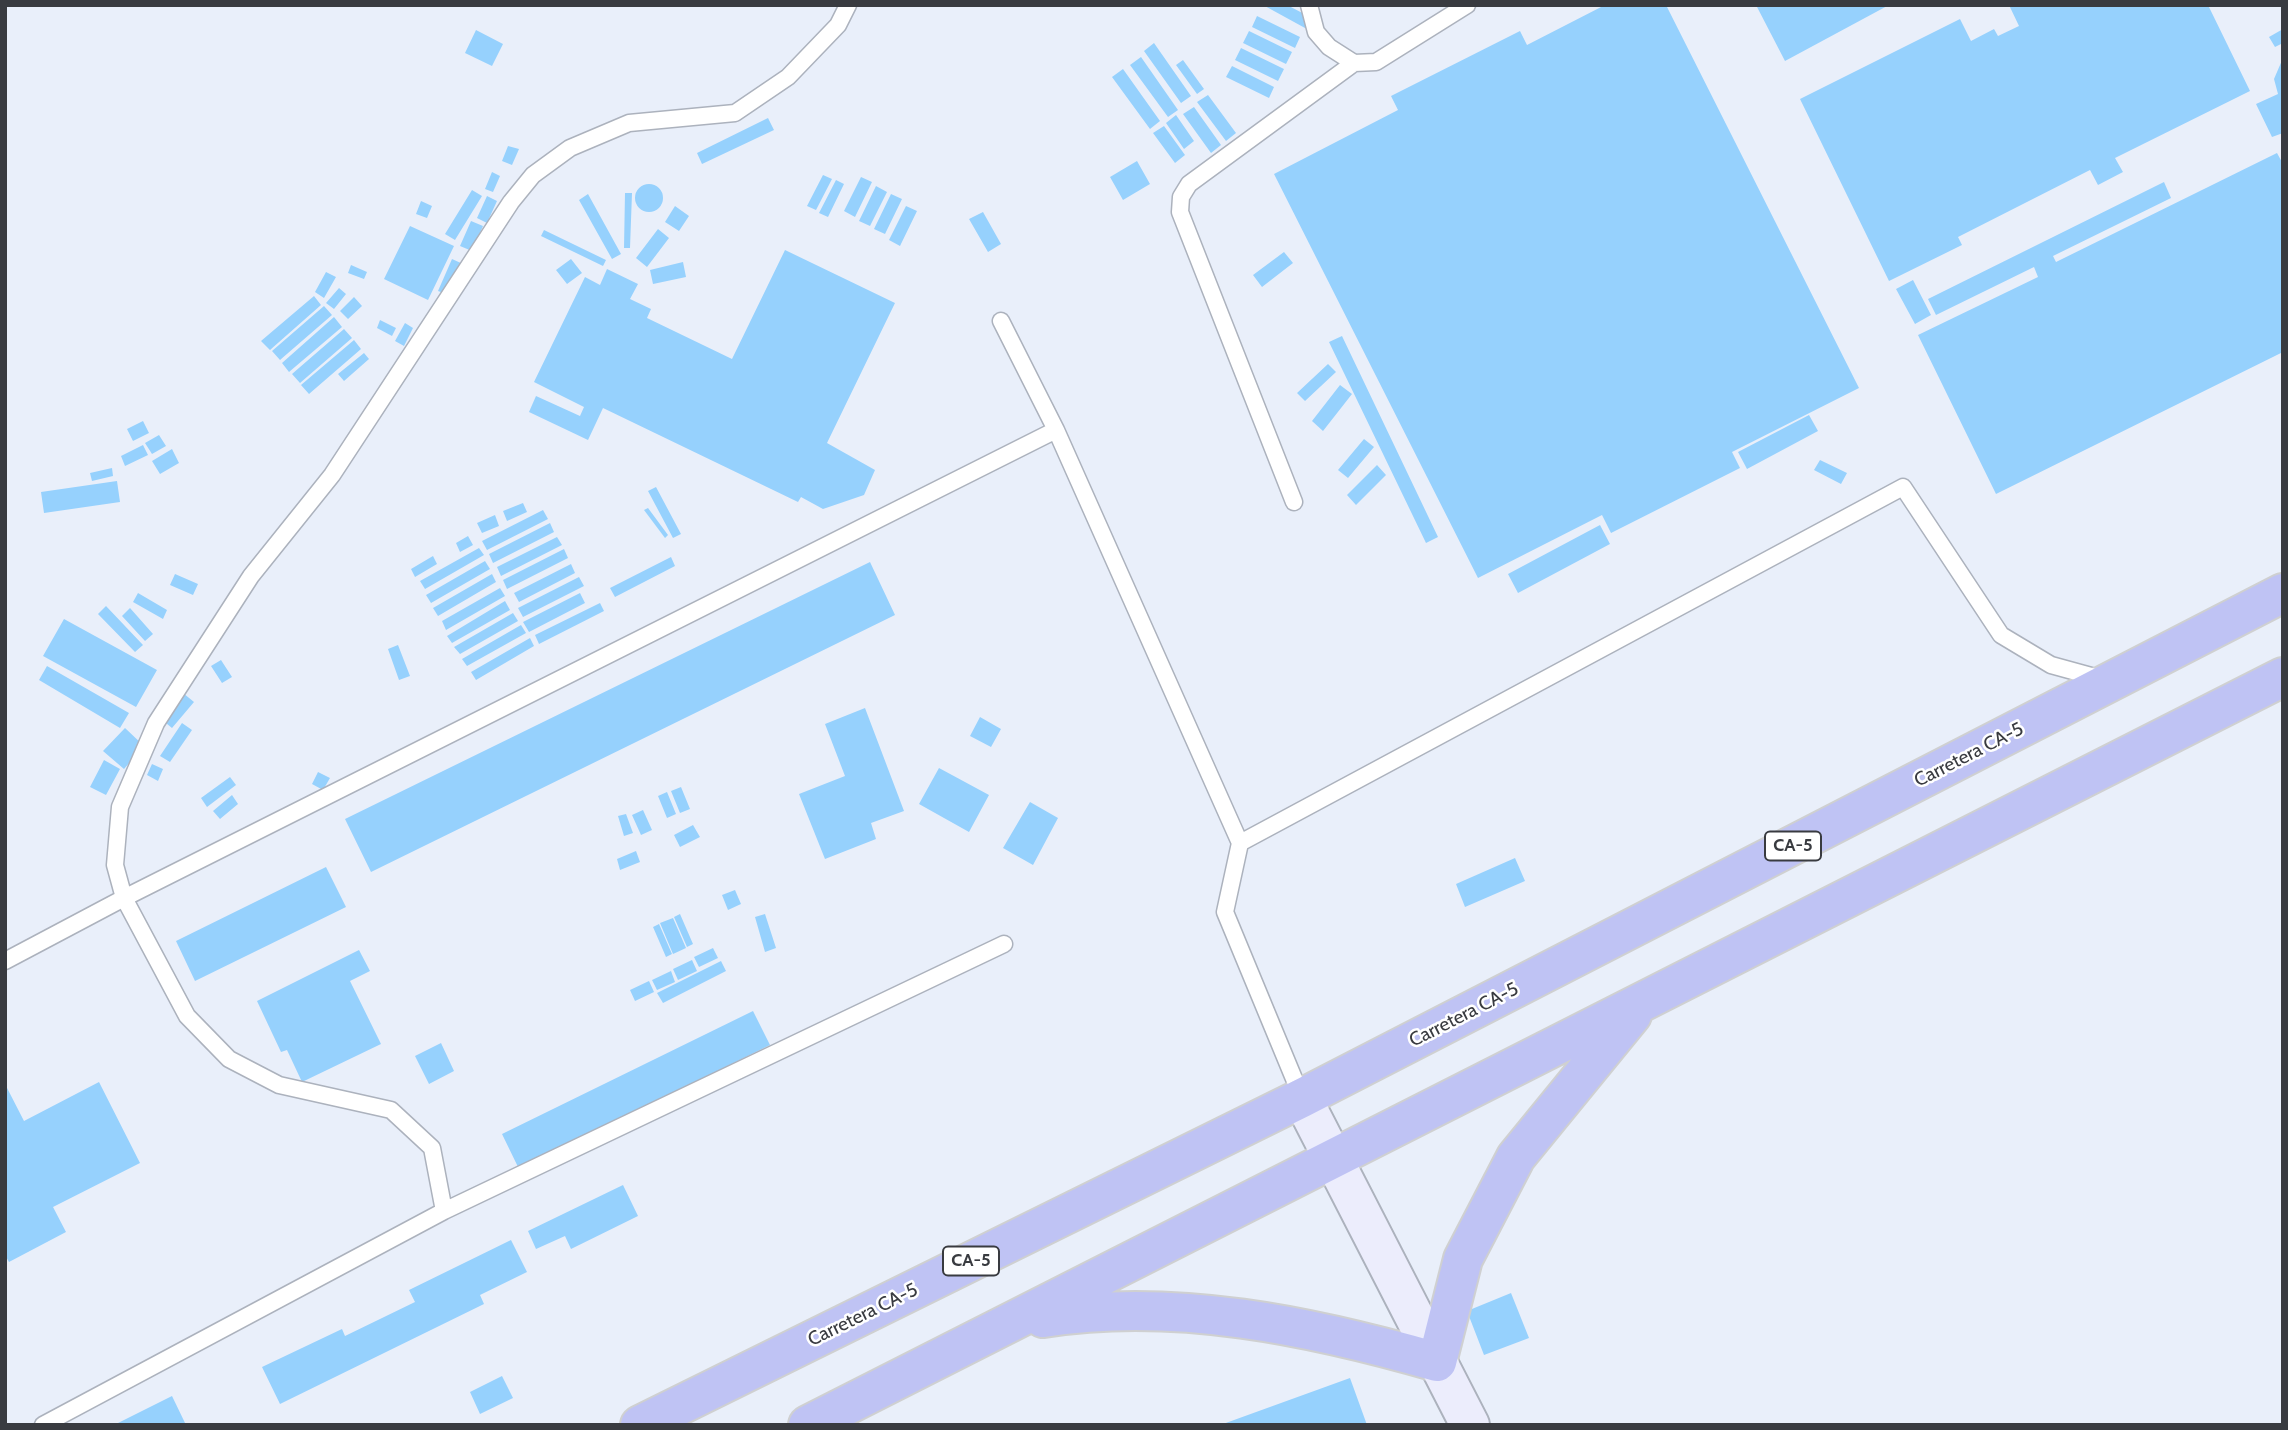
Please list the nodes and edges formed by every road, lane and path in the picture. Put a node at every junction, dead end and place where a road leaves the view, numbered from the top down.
1 (848, 5) edge
2 (1309, 5) edge
3 (1467, 5) edge
4 (1354, 63) junction
5 (1001, 321) dead end
6 (1056, 430) junction
7 (1294, 502) dead end
8 (2283, 593) edge
9 (2283, 677) edge
10 (2112, 682) junction
11 (1240, 843) junction
12 (124, 898) junction
13 (1004, 944) dead end
14 (5, 961) edge
15 (1645, 1000) junction
16 (1302, 1098) junction
17 (1333, 1158) junction
18 (444, 1211) junction
19 (1010, 1324) junction
20 (1437, 1362) junction
21 (43, 1425) edge
22 (640, 1425) edge
23 (808, 1425) edge
24 (1470, 1425) edge

1 - 12 lane
2 - 4 lane
3 - 4 lane
4 - 7 lane
5 - 6 lane
6 - 11 lane
6 - 12 lane
8 - 10 highway, Carretera CA-5 / CA-5
9 - 15 highway
10 - 11 lane
10 - 16 highway, Carretera CA-5 / CA-5
11 - 16 lane
12 - 14 lane
12 - 18 lane
13 - 18 lane
15 - 17 highway
15 - 20 highway
16 - 17 main road
16 - 22 highway, Carretera CA-5 / CA-5
17 - 19 highway
17 - 20 main road
18 - 21 lane
19 - 20 highway
19 - 23 highway
20 - 24 main road

